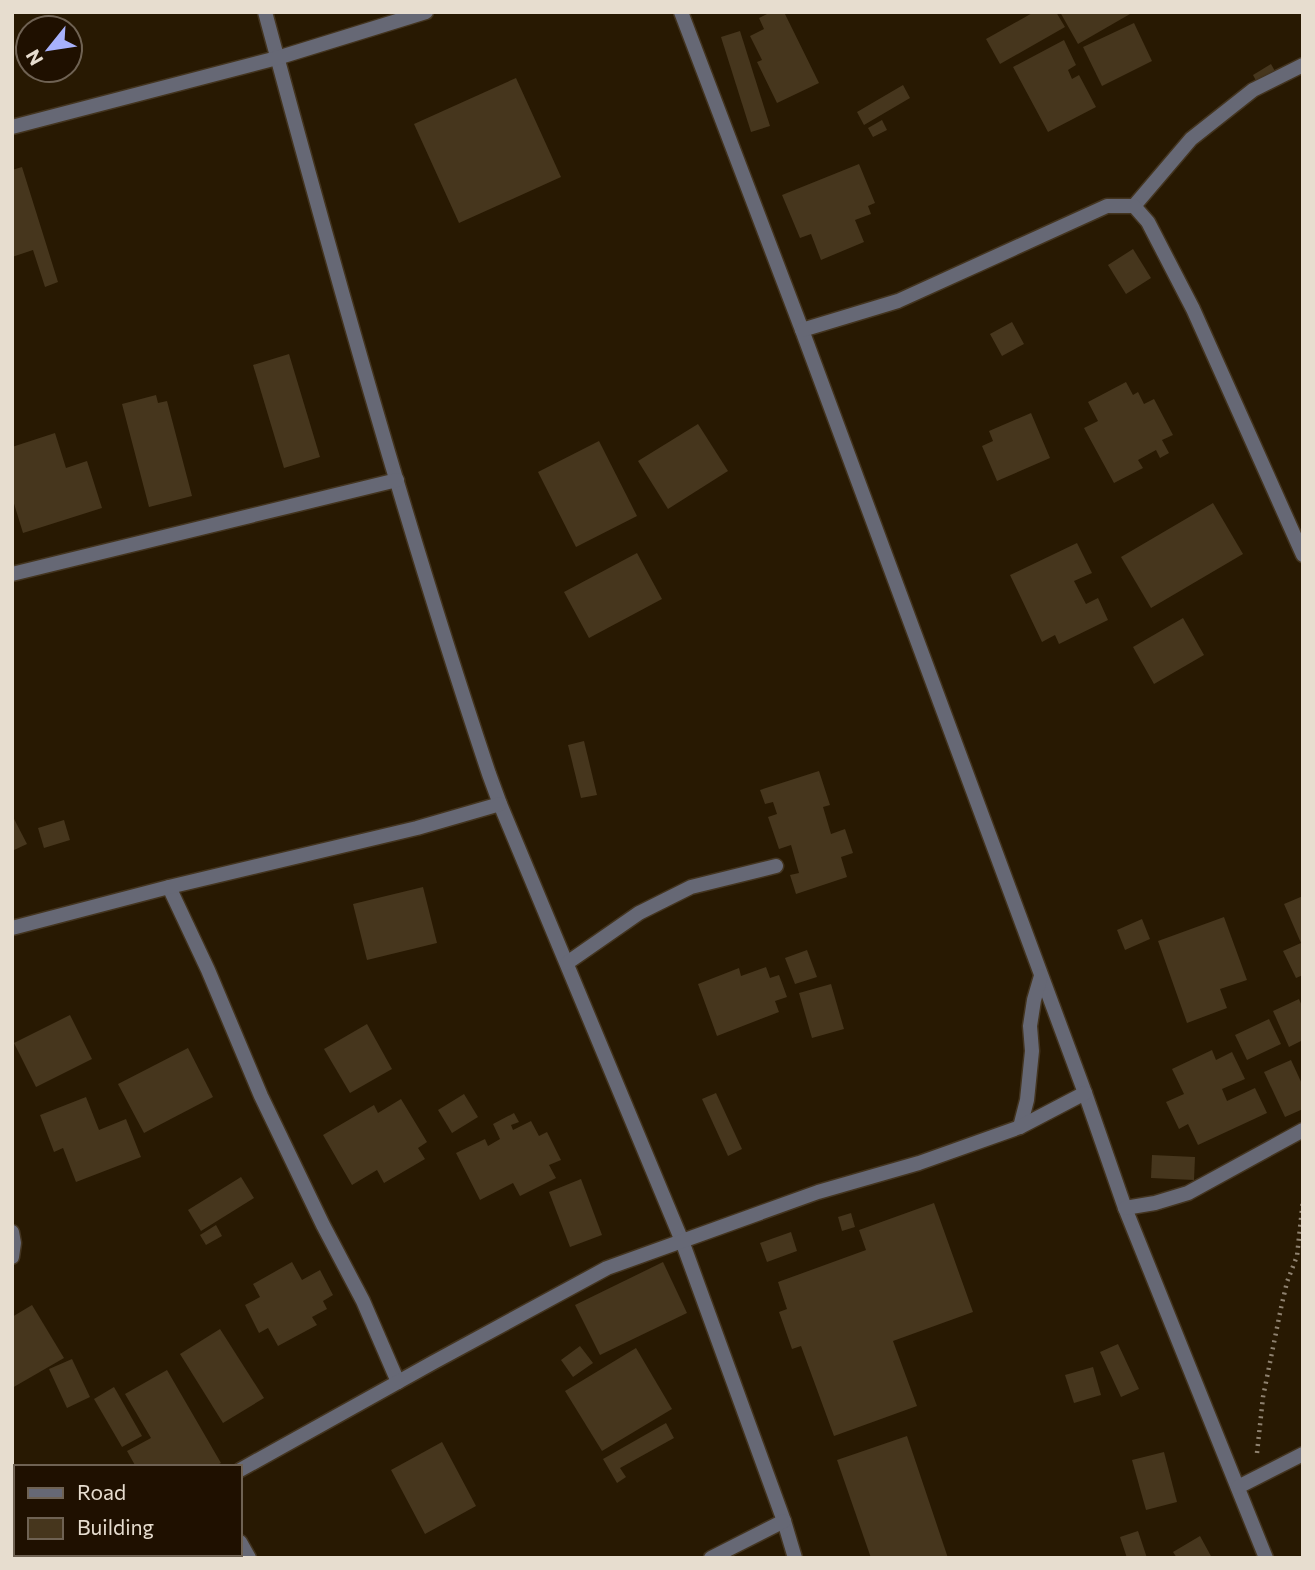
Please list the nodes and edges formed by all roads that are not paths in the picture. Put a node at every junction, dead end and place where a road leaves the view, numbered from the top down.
1 (265, 12) edge
2 (426, 12) edge
3 (681, 12) edge
4 (277, 58) junction
5 (1303, 65) edge
6 (12, 127) edge
7 (1133, 206) junction
8 (802, 330) junction
9 (397, 480) junction
10 (1303, 555) edge
11 (12, 574) edge
12 (500, 804) junction
13 (776, 866) dead end
14 (169, 887) junction
15 (12, 928) edge
16 (567, 963) junction
17 (1041, 976) junction
18 (1085, 1093) junction
19 (1020, 1127) junction
20 (1303, 1130) edge
21 (1125, 1208) junction
22 (12, 1232) edge
23 (682, 1241) junction
24 (12, 1257) edge
25 (397, 1382) junction
26 (1303, 1454) edge
27 (242, 1469) edge
28 (1238, 1488) junction
29 (784, 1521) junction
30 (711, 1558) edge
31 (795, 1558) edge
32 (1266, 1558) edge

1 - 4 street
2 - 4 street
3 - 8 street
4 - 6 street
4 - 9 street
5 - 7 street
7 - 8 street
7 - 10 street
8 - 17 street
9 - 11 street
9 - 12 street
12 - 14 street
12 - 16 street
13 - 16 street
14 - 15 street
14 - 25 street
16 - 23 street
17 - 18 street
17 - 19 street
18 - 19 street
18 - 21 street
19 - 23 street
20 - 21 street
21 - 28 street
22 - 24 street
23 - 25 street
23 - 29 street
25 - 27 street
26 - 28 street
28 - 32 street
29 - 30 street
29 - 31 street

